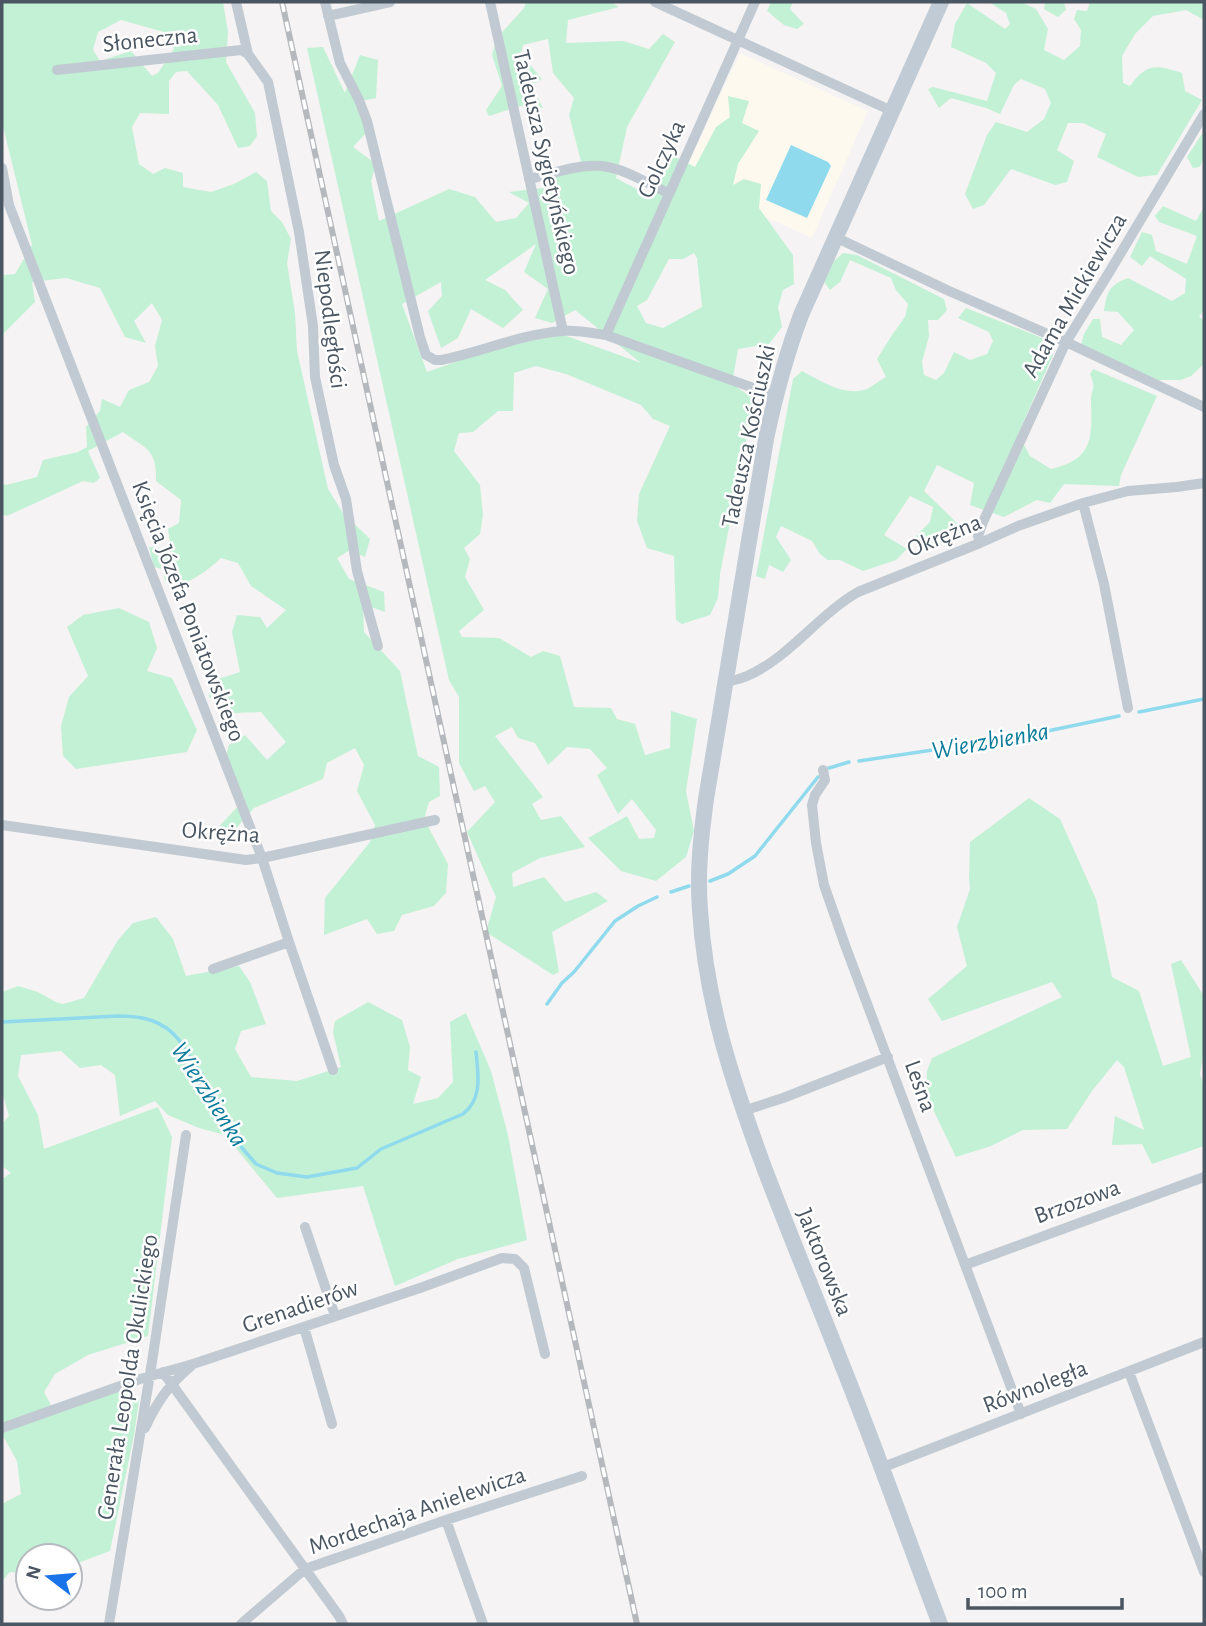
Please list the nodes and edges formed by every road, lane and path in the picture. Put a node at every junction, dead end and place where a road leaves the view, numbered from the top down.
1 (236, 2) edge
2 (325, 2) edge
3 (390, 2) edge
4 (490, 2) edge
5 (655, 2) edge
6 (755, 2) edge
7 (941, 2) edge
8 (328, 16) junction
9 (738, 40) junction
10 (248, 54) junction
11 (57, 70) dead end
12 (892, 111) junction
13 (1204, 114) edge
14 (2, 168) edge
15 (529, 179) junction
16 (668, 193) junction
17 (835, 237) junction
18 (563, 331) junction
19 (606, 335) junction
20 (1066, 342) junction
21 (776, 396) junction
22 (1204, 407) edge
23 (1204, 483) edge
24 (1083, 503) junction
25 (981, 543) junction
26 (378, 646) dead end
27 (725, 682) junction
28 (1128, 708) dead end
29 (823, 770) dead end
30 (435, 820) dead end
31 (2, 825) edge
32 (262, 858) junction
33 (699, 908) joint
34 (289, 942) junction
35 (214, 969) dead end
36 (888, 1057) junction
37 (332, 1070) dead end
38 (743, 1111) junction
39 (186, 1135) dead end
40 (1203, 1182) edge
41 (305, 1227) dead end
42 (965, 1265) junction
43 (335, 1316) junction
44 (304, 1327) junction
45 (1204, 1342) edge
46 (545, 1354) dead end
47 (193, 1364) junction
48 (163, 1372) junction
49 (1129, 1373) junction
50 (150, 1376) junction
51 (171, 1384) junction
52 (1021, 1414) junction
53 (332, 1424) dead end
54 (2, 1428) edge
55 (140, 1440) junction
56 (881, 1468) junction
57 (582, 1476) dead end
58 (446, 1520) junction
59 (305, 1569) junction
60 (1204, 1572) edge
61 (109, 1624) edge
62 (241, 1624) edge
63 (343, 1624) edge
64 (483, 1624) edge
65 (940, 1624) edge

1 - 10 street, Niepodległości
2 - 8 street
3 - 8 street
4 - 15 street, Tadeusza Sygietyńskiego
5 - 9 street
6 - 9 street, Golczyka
7 - 12 main road, Tadeusza Kościuszki
8 - 18 street
9 - 12 street
9 - 16 street, Golczyka
10 - 11 street, Słoneczna
10 - 26 street, Niepodległości
12 - 17 main road, Tadeusza Kościuszki
13 - 20 street, Adama Mickiewicza
14 - 32 street, Księcia Józefa Poniatowskiego
15 - 16 street
15 - 18 street, Tadeusza Sygietyńskiego
16 - 19 street, Golczyka
17 - 20 street
17 - 21 main road, Tadeusza Kościuszki
18 - 19 street
19 - 21 street
20 - 22 street
20 - 25 street, Adama Mickiewicza
21 - 27 main road, Tadeusza Kościuszki
23 - 24 street, Okrężna
24 - 25 street, Okrężna
24 - 28 street
25 - 27 street, Okrężna
27 - 33 main road, Tadeusza Kościuszki
29 - 36 street, Leśna
30 - 32 street, Okrężna
31 - 32 street, Okrężna
32 - 34 street, Księcia Józefa Poniatowskiego
33 - 38 main road, Jaktorowska
34 - 35 street
34 - 37 street, Księcia Józefa Poniatowskiego
36 - 38 street
36 - 42 street, Leśna
38 - 56 main road, Jaktorowska
39 - 50 street, Generała Leopolda Okulickiego
40 - 42 street, Brzozowa
41 - 43 street
42 - 52 street, Leśna
43 - 44 street, Grenadierów
43 - 46 street, Grenadierów
44 - 47 street, Grenadierów
44 - 53 street
45 - 49 street, Równoległa
47 - 48 street, Grenadierów
47 - 51 street
48 - 50 street, Grenadierów
48 - 51 street
49 - 52 street, Równoległa
49 - 60 street
50 - 54 street, Grenadierów
50 - 55 street, Generała Leopolda Okulickiego
51 - 55 street
51 - 59 street
52 - 56 street, Równoległa
55 - 61 street, Generała Leopolda Okulickiego
56 - 65 main road, Jaktorowska
57 - 58 street, Mordechaja Anielewicza
58 - 59 street, Mordechaja Anielewicza
58 - 64 street
59 - 62 street, Mordechaja Anielewicza
59 - 63 street

